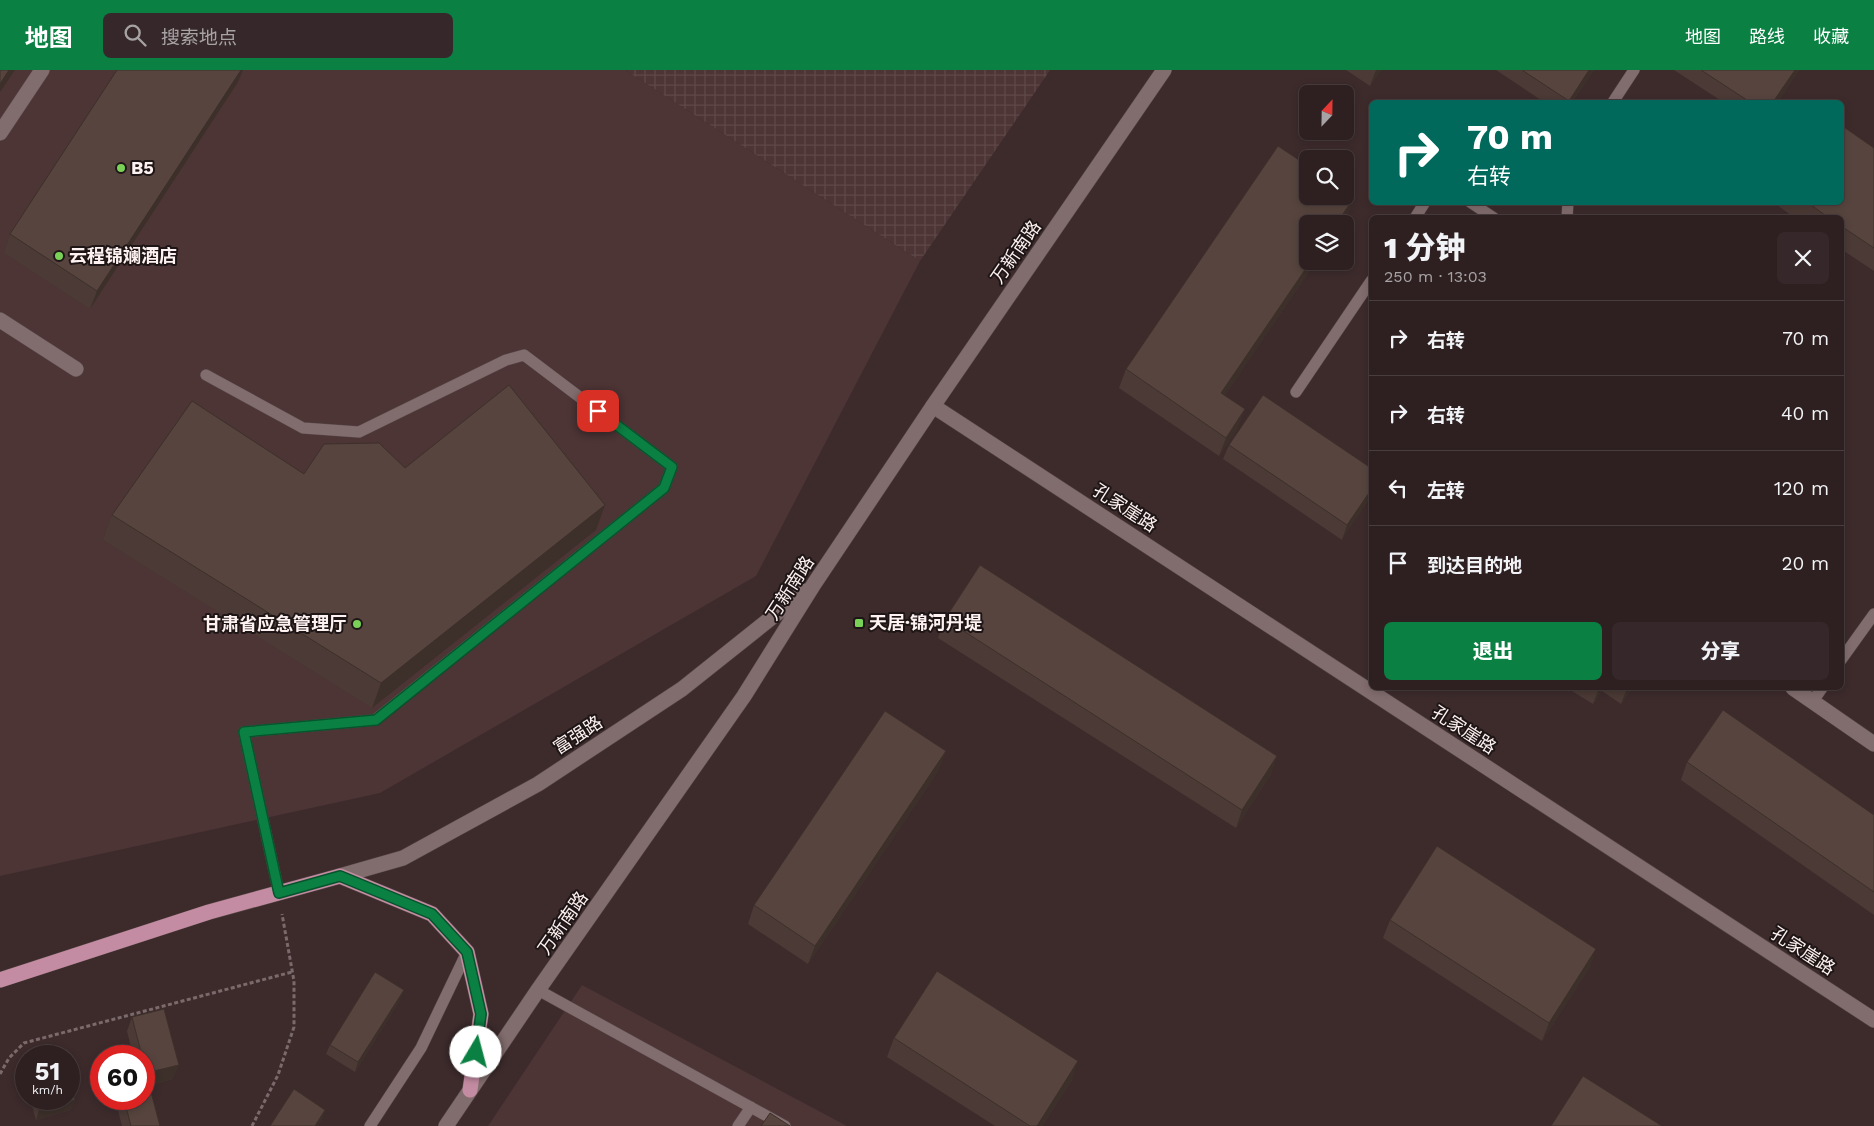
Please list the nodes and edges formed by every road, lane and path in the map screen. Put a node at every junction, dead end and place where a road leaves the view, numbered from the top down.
1 (42, 70) edge
2 (1164, 70) edge
3 (1634, 70) edge
4 (1614, 100) edge
5 (0, 133) edge
6 (1474, 205) edge
7 (1490, 215) edge
8 (1369, 284) edge
9 (0, 320) edge
10 (76, 369) dead end
11 (206, 375) dead end
12 (1296, 392) dead end
13 (933, 406) junction
14 (814, 584) junction
15 (1874, 614) edge
16 (1844, 656) edge
17 (1797, 690) edge
18 (1821, 690) edge
19 (1813, 701) junction
20 (1874, 744) edge
21 (340, 876) junction
22 (279, 893) junction
23 (467, 952) junction
24 (292, 972) junction
25 (0, 980) edge
26 (538, 990) junction
27 (1874, 1020) edge
28 (0, 1074) edge
29 (470, 1090) junction
30 (751, 1108) junction
31 (252, 1126) edge
32 (370, 1126) edge
33 (446, 1126) edge
34 (738, 1126) edge
35 (785, 1126) edge

1 - 5 main road
2 - 13 main road, 万新南路
3 - 4 lane
6 - 7 lane
8 - 12 lane
9 - 10 main road
11 - 22 lane
13 - 14 main road, 万新南路
13 - 27 main road, 孔家崖路
14 - 21 main road, 富强路
14 - 26 main road, 万新南路
15 - 16 lane
17 - 19 main road
18 - 19 lane
19 - 20 main road
21 - 22 main road
21 - 23 main road
22 - 24 path
22 - 25 main road
23 - 29 main road
23 - 32 lane
24 - 28 path
24 - 31 path
26 - 29 main road, 万新南路
26 - 30 lane
29 - 33 main road, 万新南路
30 - 34 lane
30 - 35 lane

